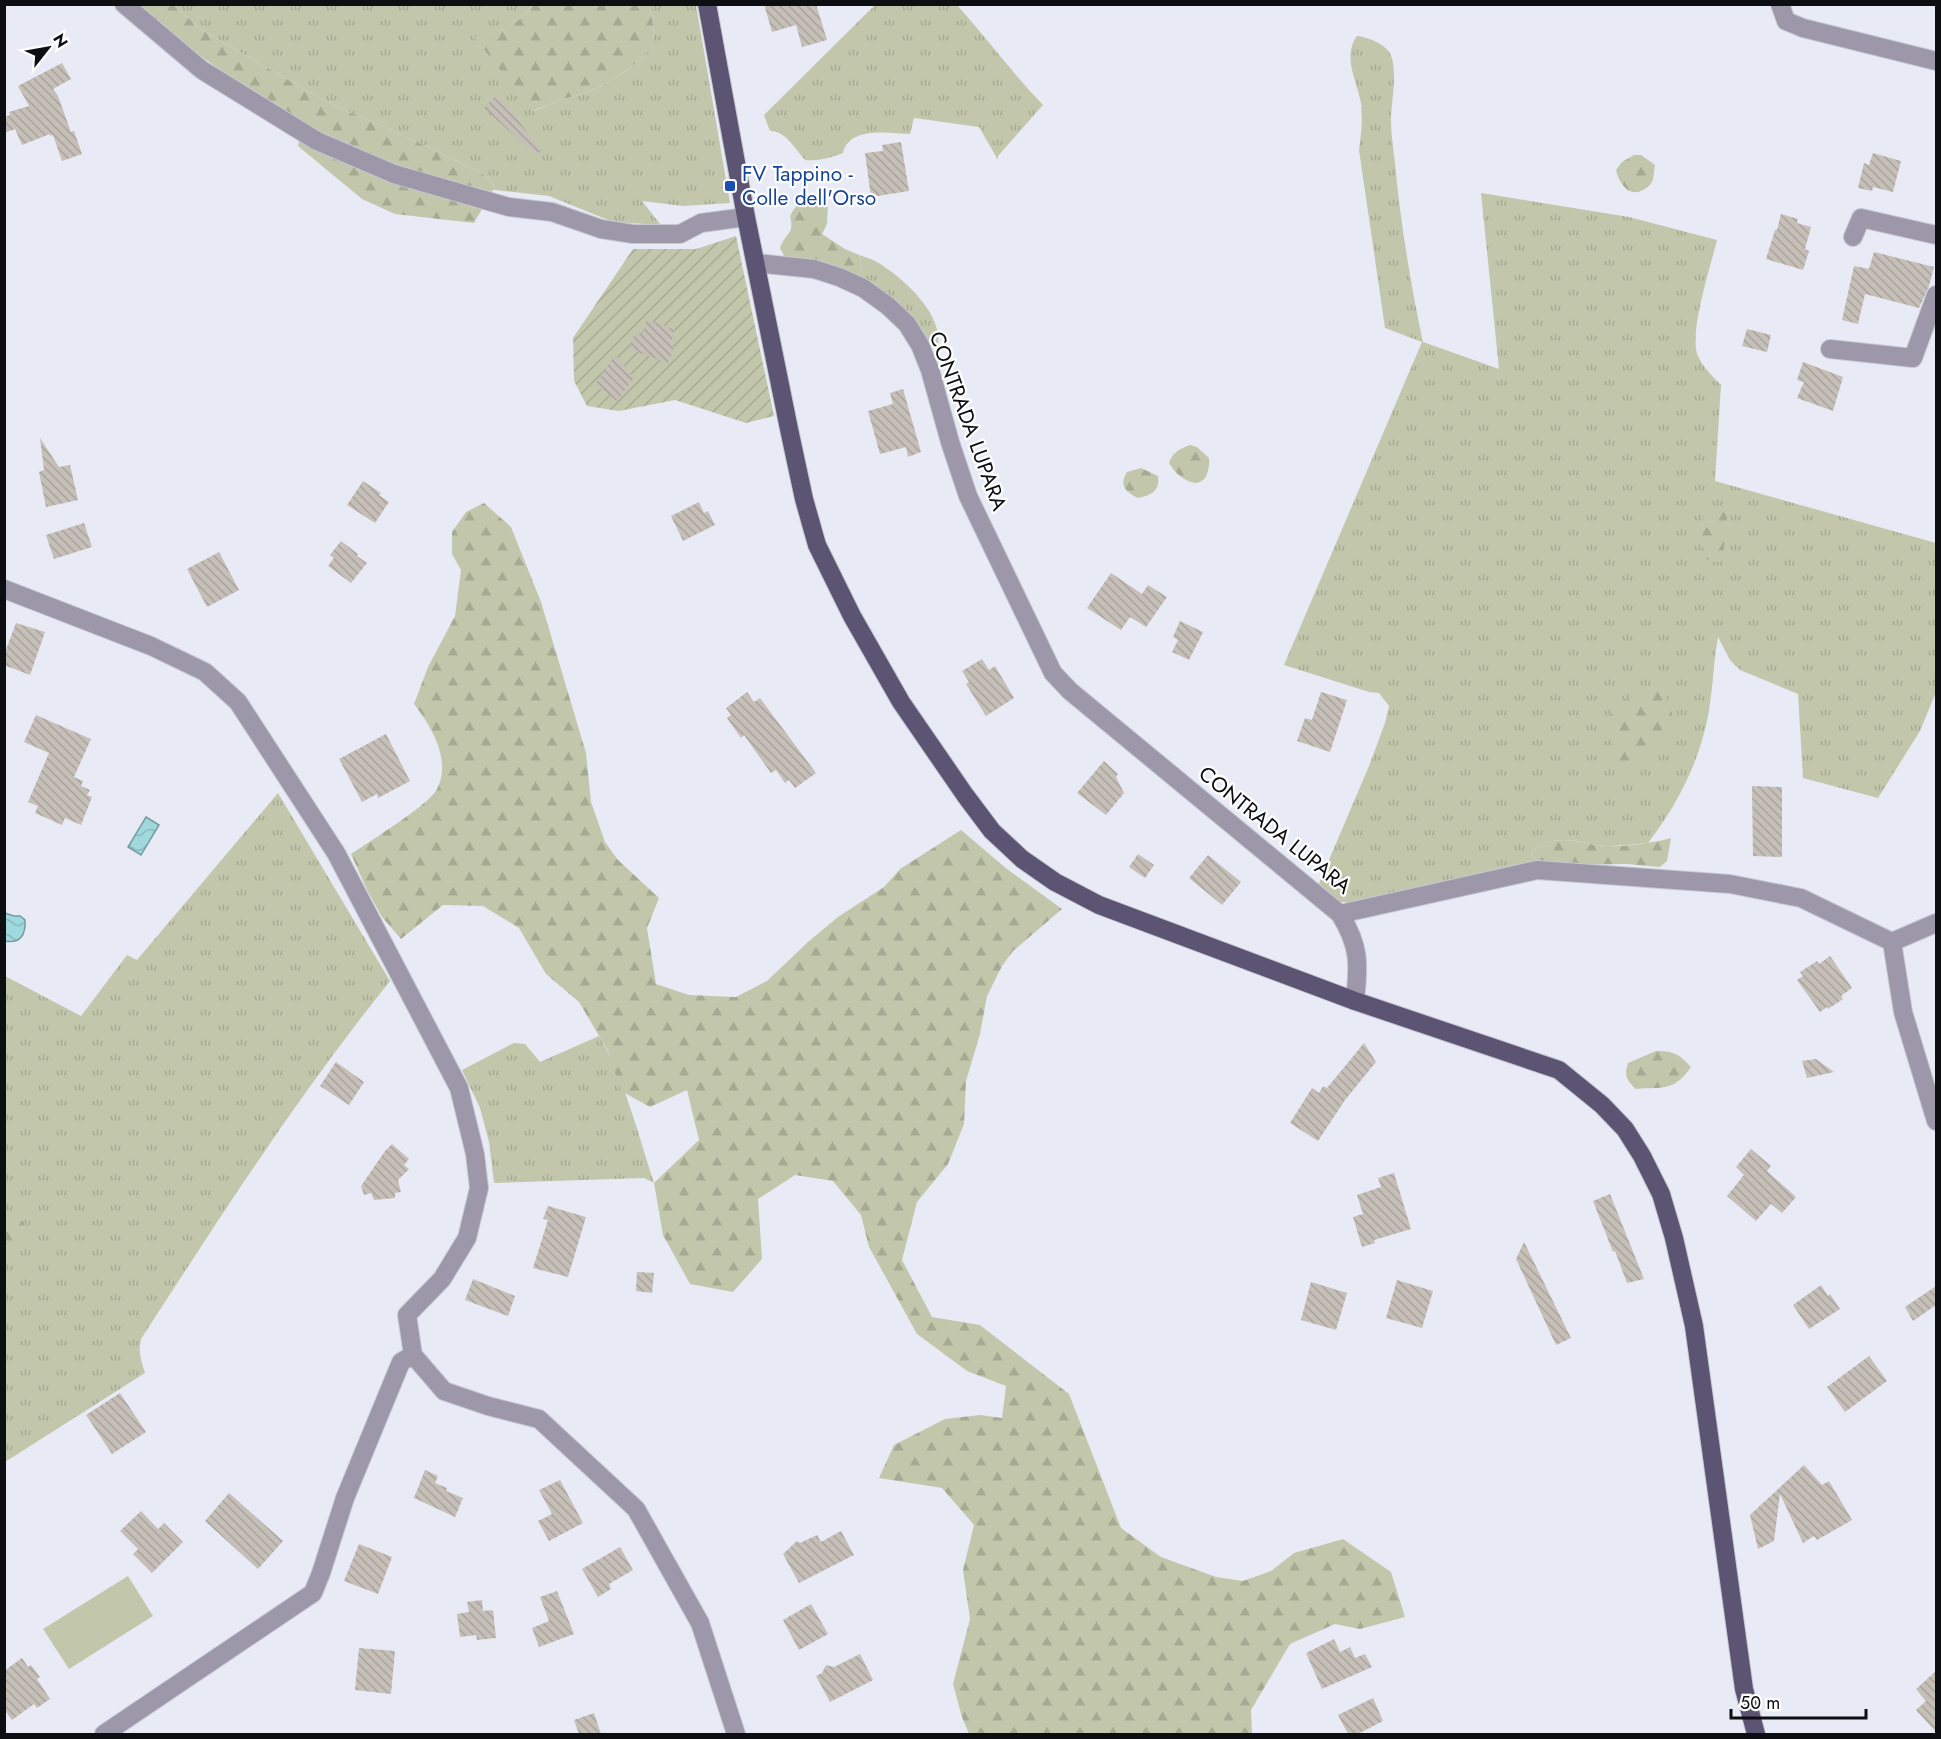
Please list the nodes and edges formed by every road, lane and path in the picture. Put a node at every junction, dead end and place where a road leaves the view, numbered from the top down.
1 (124, 4) edge
2 (707, 4) edge
3 (1780, 4) edge
4 (1936, 61) edge
5 (746, 217) junction
6 (1936, 235) edge
7 (1853, 237) dead end
8 (756, 263) junction
9 (1936, 296) edge
10 (1830, 349) dead end
11 (4, 589) edge
12 (1340, 914) junction
13 (1936, 923) edge
14 (1892, 942) junction
15 (1355, 1001) junction
16 (1936, 1121) edge
17 (413, 1355) junction
18 (104, 1734) edge
19 (736, 1734) edge
20 (1756, 1734) edge

1 - 5 street
2 - 5 main road
3 - 4 street
5 - 8 main road
6 - 7 street
8 - 12 street, CONTRADA LUPARA
8 - 15 main road
9 - 10 street
11 - 17 street
12 - 14 street, CONTRADA LUPARA
12 - 15 street
13 - 14 street
14 - 16 street
15 - 20 main road
17 - 18 street
17 - 19 street

